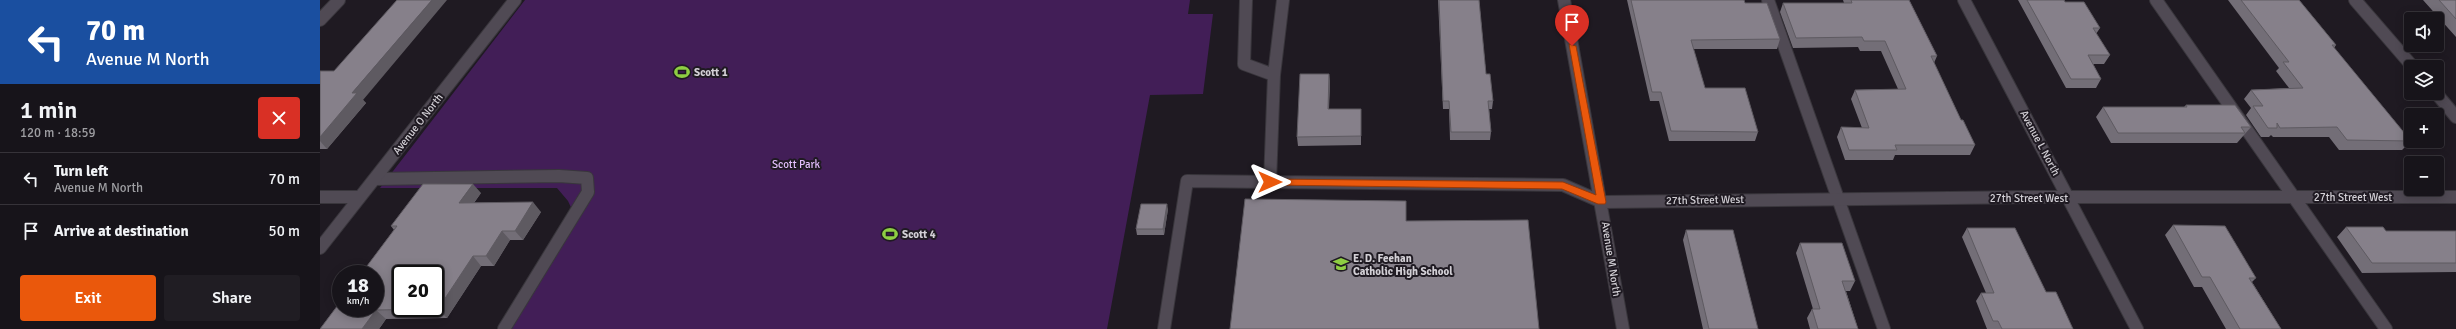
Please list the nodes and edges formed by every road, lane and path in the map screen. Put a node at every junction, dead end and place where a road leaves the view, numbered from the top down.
1 (339, 0) edge
2 (515, 0) edge
3 (1246, 0) edge
4 (1283, 0) edge
5 (1564, 0) edge
6 (1768, 0) edge
7 (1964, 0) edge
8 (2156, 0) edge
9 (2355, 0) edge
10 (320, 20) edge
11 (2407, 60) edge
12 (1274, 75) junction
13 (2442, 100) edge
14 (2456, 116) edge
15 (375, 179) junction
16 (1270, 182) junction
17 (2294, 196) junction
18 (320, 197) edge
19 (360, 197) junction
20 (2456, 197) edge
21 (2068, 198) junction
22 (1839, 199) junction
23 (1602, 202) junction
24 (320, 248) edge
25 (504, 329) edge
26 (1164, 329) edge
27 (1623, 329) edge
28 (1884, 329) edge
29 (2137, 329) edge
30 (2386, 329) edge

1 - 10 street
2 - 15 street, Avenue O North
3 - 12 street
4 - 12 street
5 - 23 street, Avenue M North
6 - 22 street
7 - 21 street, Avenue L North
8 - 17 street
9 - 11 street
12 - 16 street
13 - 14 street
15 - 19 street, Avenue O North
15 - 25 street
16 - 23 street
16 - 26 street
17 - 20 street, 27th Street West
17 - 21 street, 27th Street West
17 - 30 street
18 - 19 street
19 - 24 street, Avenue O North
21 - 22 street, 27th Street West
21 - 29 street, Avenue L North
22 - 23 street, 27th Street West
22 - 28 street
23 - 27 street, Avenue M North

